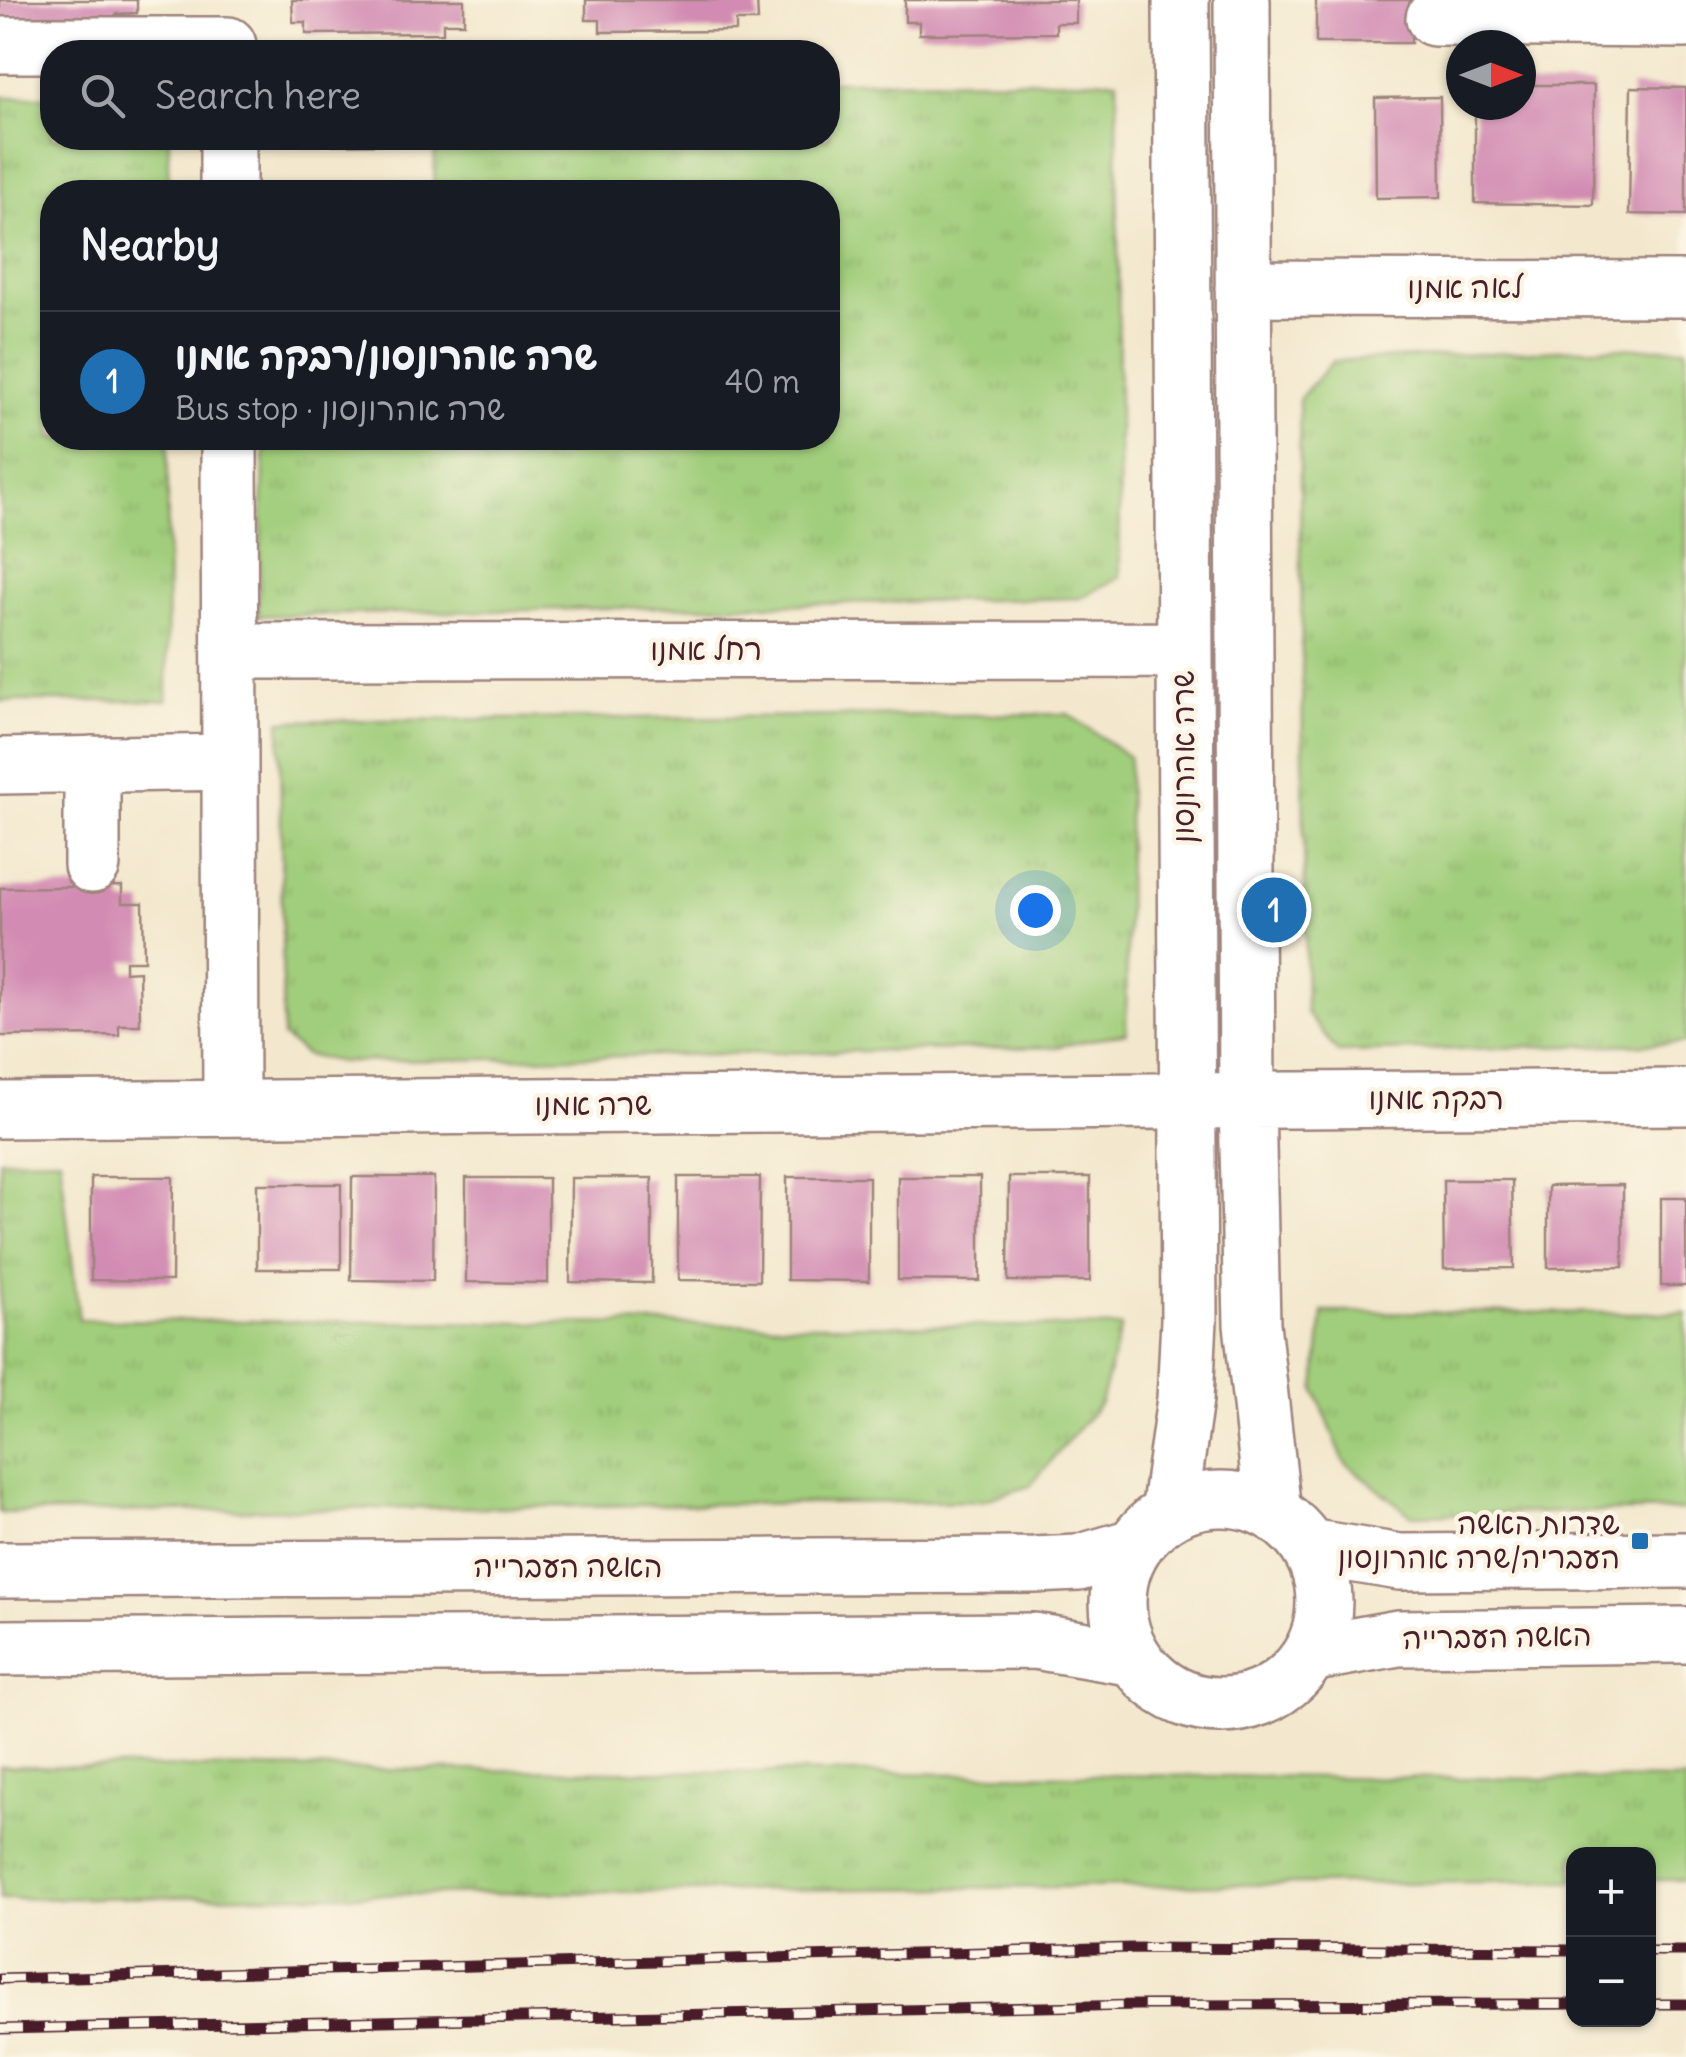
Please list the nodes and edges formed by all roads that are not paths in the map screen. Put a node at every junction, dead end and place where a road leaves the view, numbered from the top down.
1 (1181, 0) edge
2 (1242, 0) edge
3 (1434, 18) dead end
4 (1686, 20) edge
5 (228, 33) edge
6 (95, 40) edge
7 (40, 43) edge
8 (0, 45) edge
9 (228, 150) edge
10 (228, 180) edge
11 (1243, 288) junction
12 (1686, 289) edge
13 (229, 450) edge
14 (1183, 650) junction
15 (230, 651) junction
16 (230, 762) junction
17 (92, 764) junction
18 (0, 766) edge
19 (92, 865) dead end
20 (1686, 1097) edge
21 (1186, 1101) junction
22 (1247, 1101) junction
23 (231, 1107) junction
24 (0, 1110) edge
25 (1151, 1530) junction
26 (1291, 1530) junction
27 (1686, 1560) edge
28 (0, 1570) edge
29 (1686, 1635) edge
30 (0, 1648) edge
31 (1310, 1654) junction
32 (1134, 1658) junction

1 - 14 street, שרה אהרונסון
2 - 11 street, שרה אהרונסון
3 - 4 street
5 - 6 street
7 - 8 street
9 - 10 street
11 - 12 street, לאה אמנו
11 - 22 street, שרה אהרונסון
13 - 15 street
14 - 15 street, רחל אמנו
14 - 21 street, שרה אהרונסון
15 - 16 street
16 - 17 street
16 - 23 street
17 - 18 street
17 - 19 street
20 - 22 street, רבקה אמנו
21 - 22 street, רבקה אמנו
21 - 23 street, שרה אמנו
21 - 25 street, שרה אהרונסון
22 - 26 street, שרה אהרונסון
23 - 24 street, שרה אמנו
25 - 26 street
25 - 28 street, האשה העברייה
25 - 32 street
26 - 27 street
26 - 31 street
29 - 31 street, האשה העברייה
30 - 32 street
31 - 32 street

